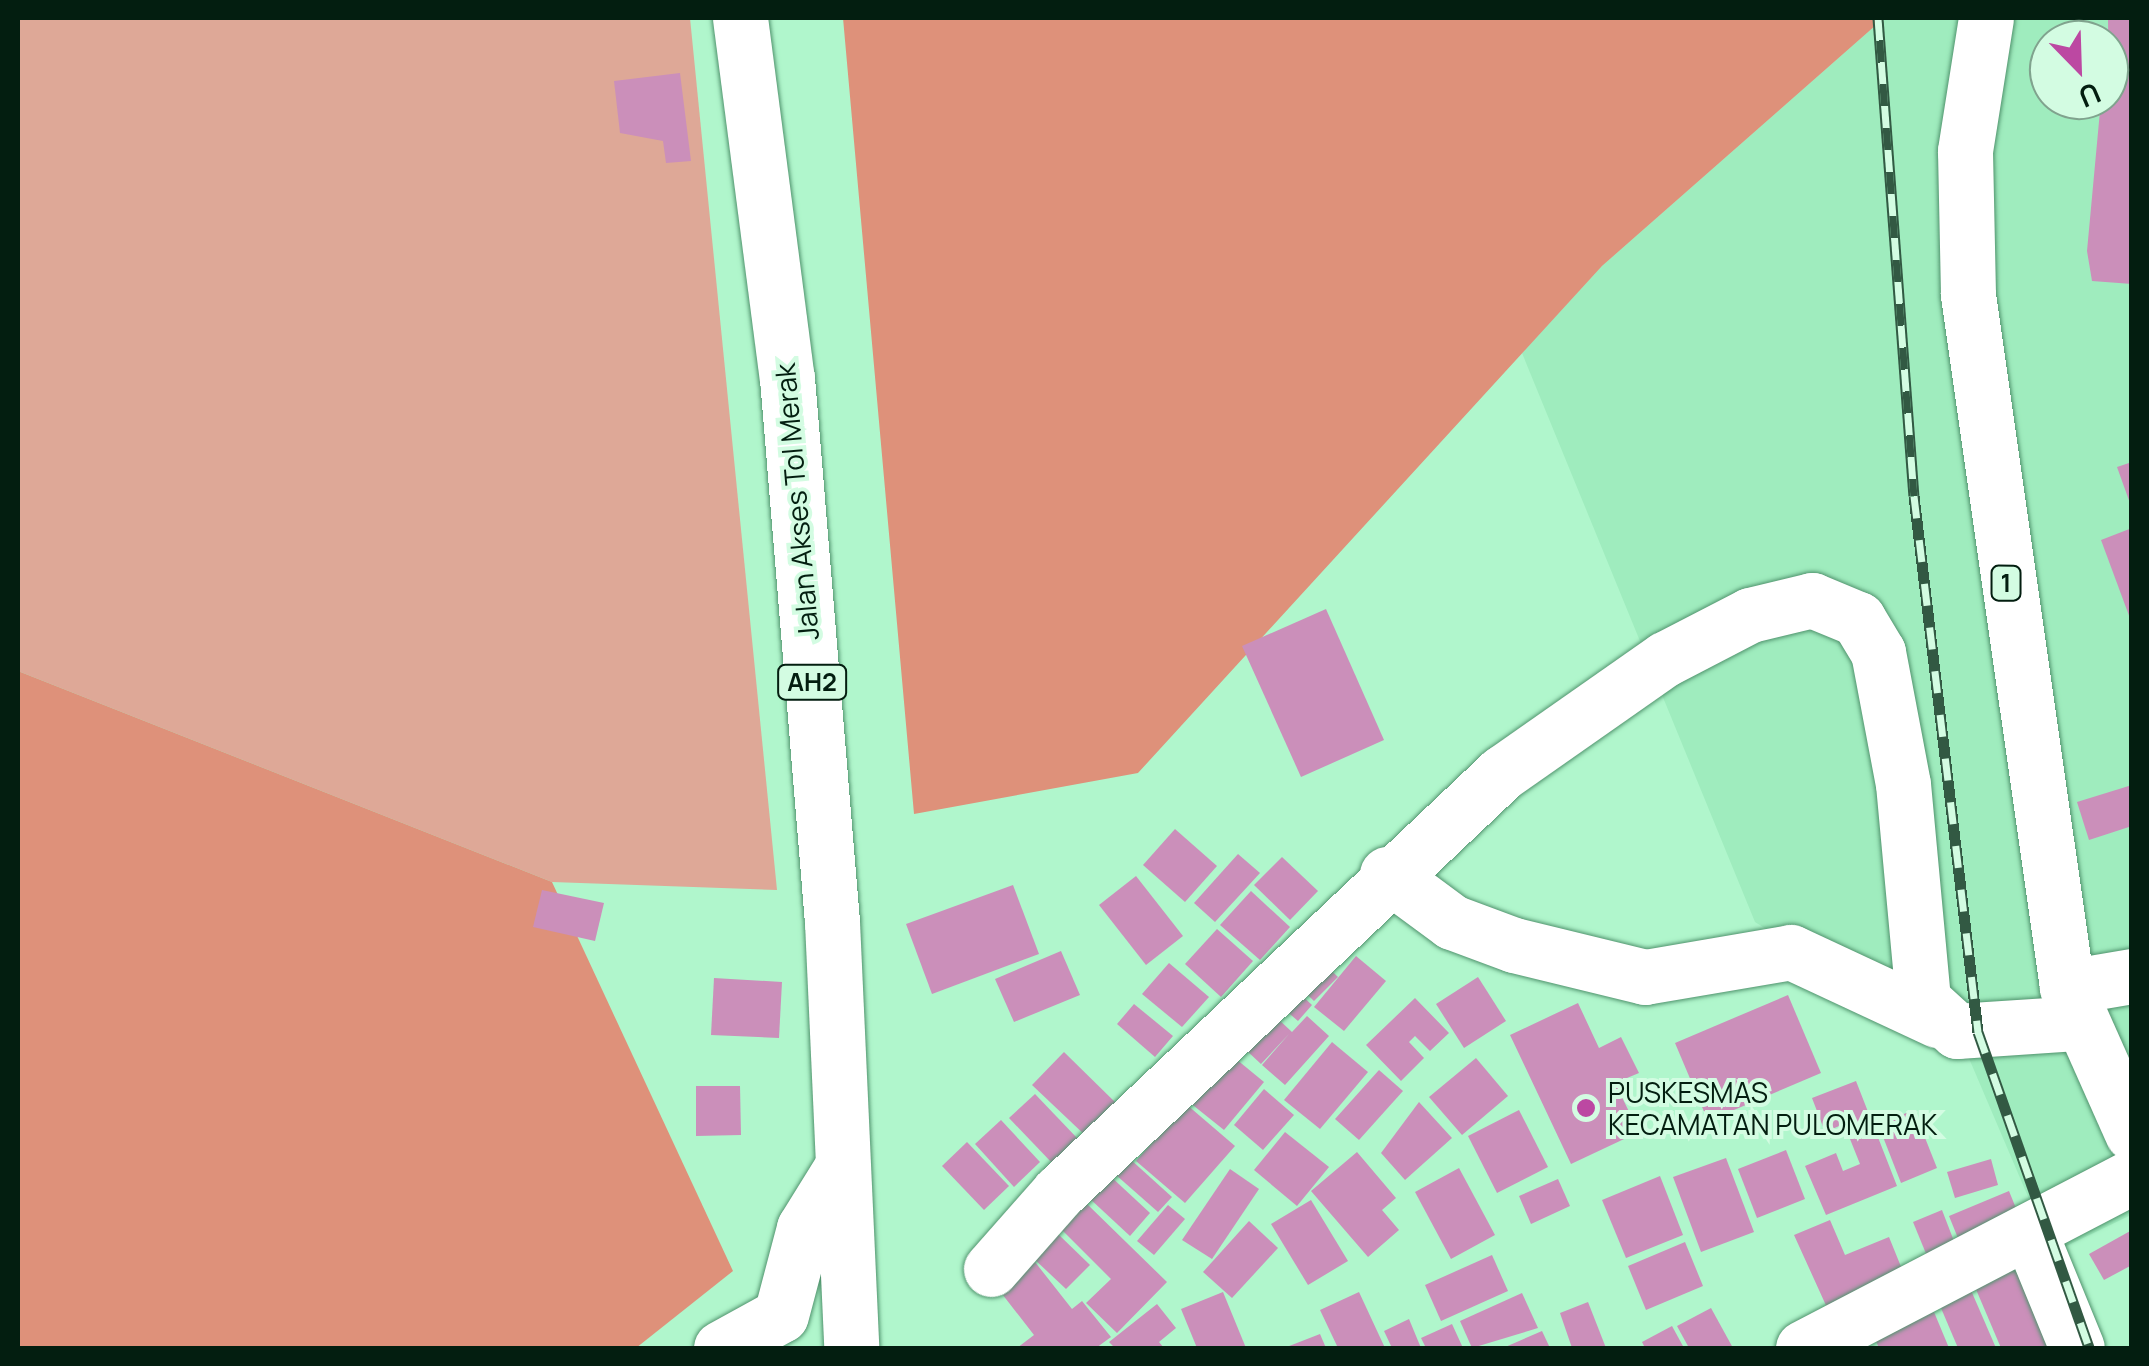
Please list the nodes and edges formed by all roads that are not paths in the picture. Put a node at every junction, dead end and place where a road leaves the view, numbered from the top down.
1 (740, 18) edge
2 (1986, 18) edge
3 (1387, 874) junction
4 (2132, 976) edge
5 (2072, 1005) junction
6 (1937, 1020) junction
7 (2132, 1133) edge
8 (840, 1170) junction
9 (2132, 1176) edge
10 (2030, 1232) junction
11 (990, 1269) dead end
12 (780, 1332) edge
13 (721, 1348) edge
14 (850, 1348) edge
15 (1803, 1348) edge
16 (2076, 1348) edge

1 - 8 main road, Jalan Akses Tol Merak / AH2
2 - 5 main road, 1
3 - 6 main road
3 - 6 main road
3 - 11 main road
4 - 5 main road
5 - 6 main road
5 - 7 main road, 1
8 - 12 main road
8 - 14 main road, Jalan Akses Tol Merak / AH2
9 - 10 main road
10 - 15 main road
10 - 16 main road
12 - 13 main road

